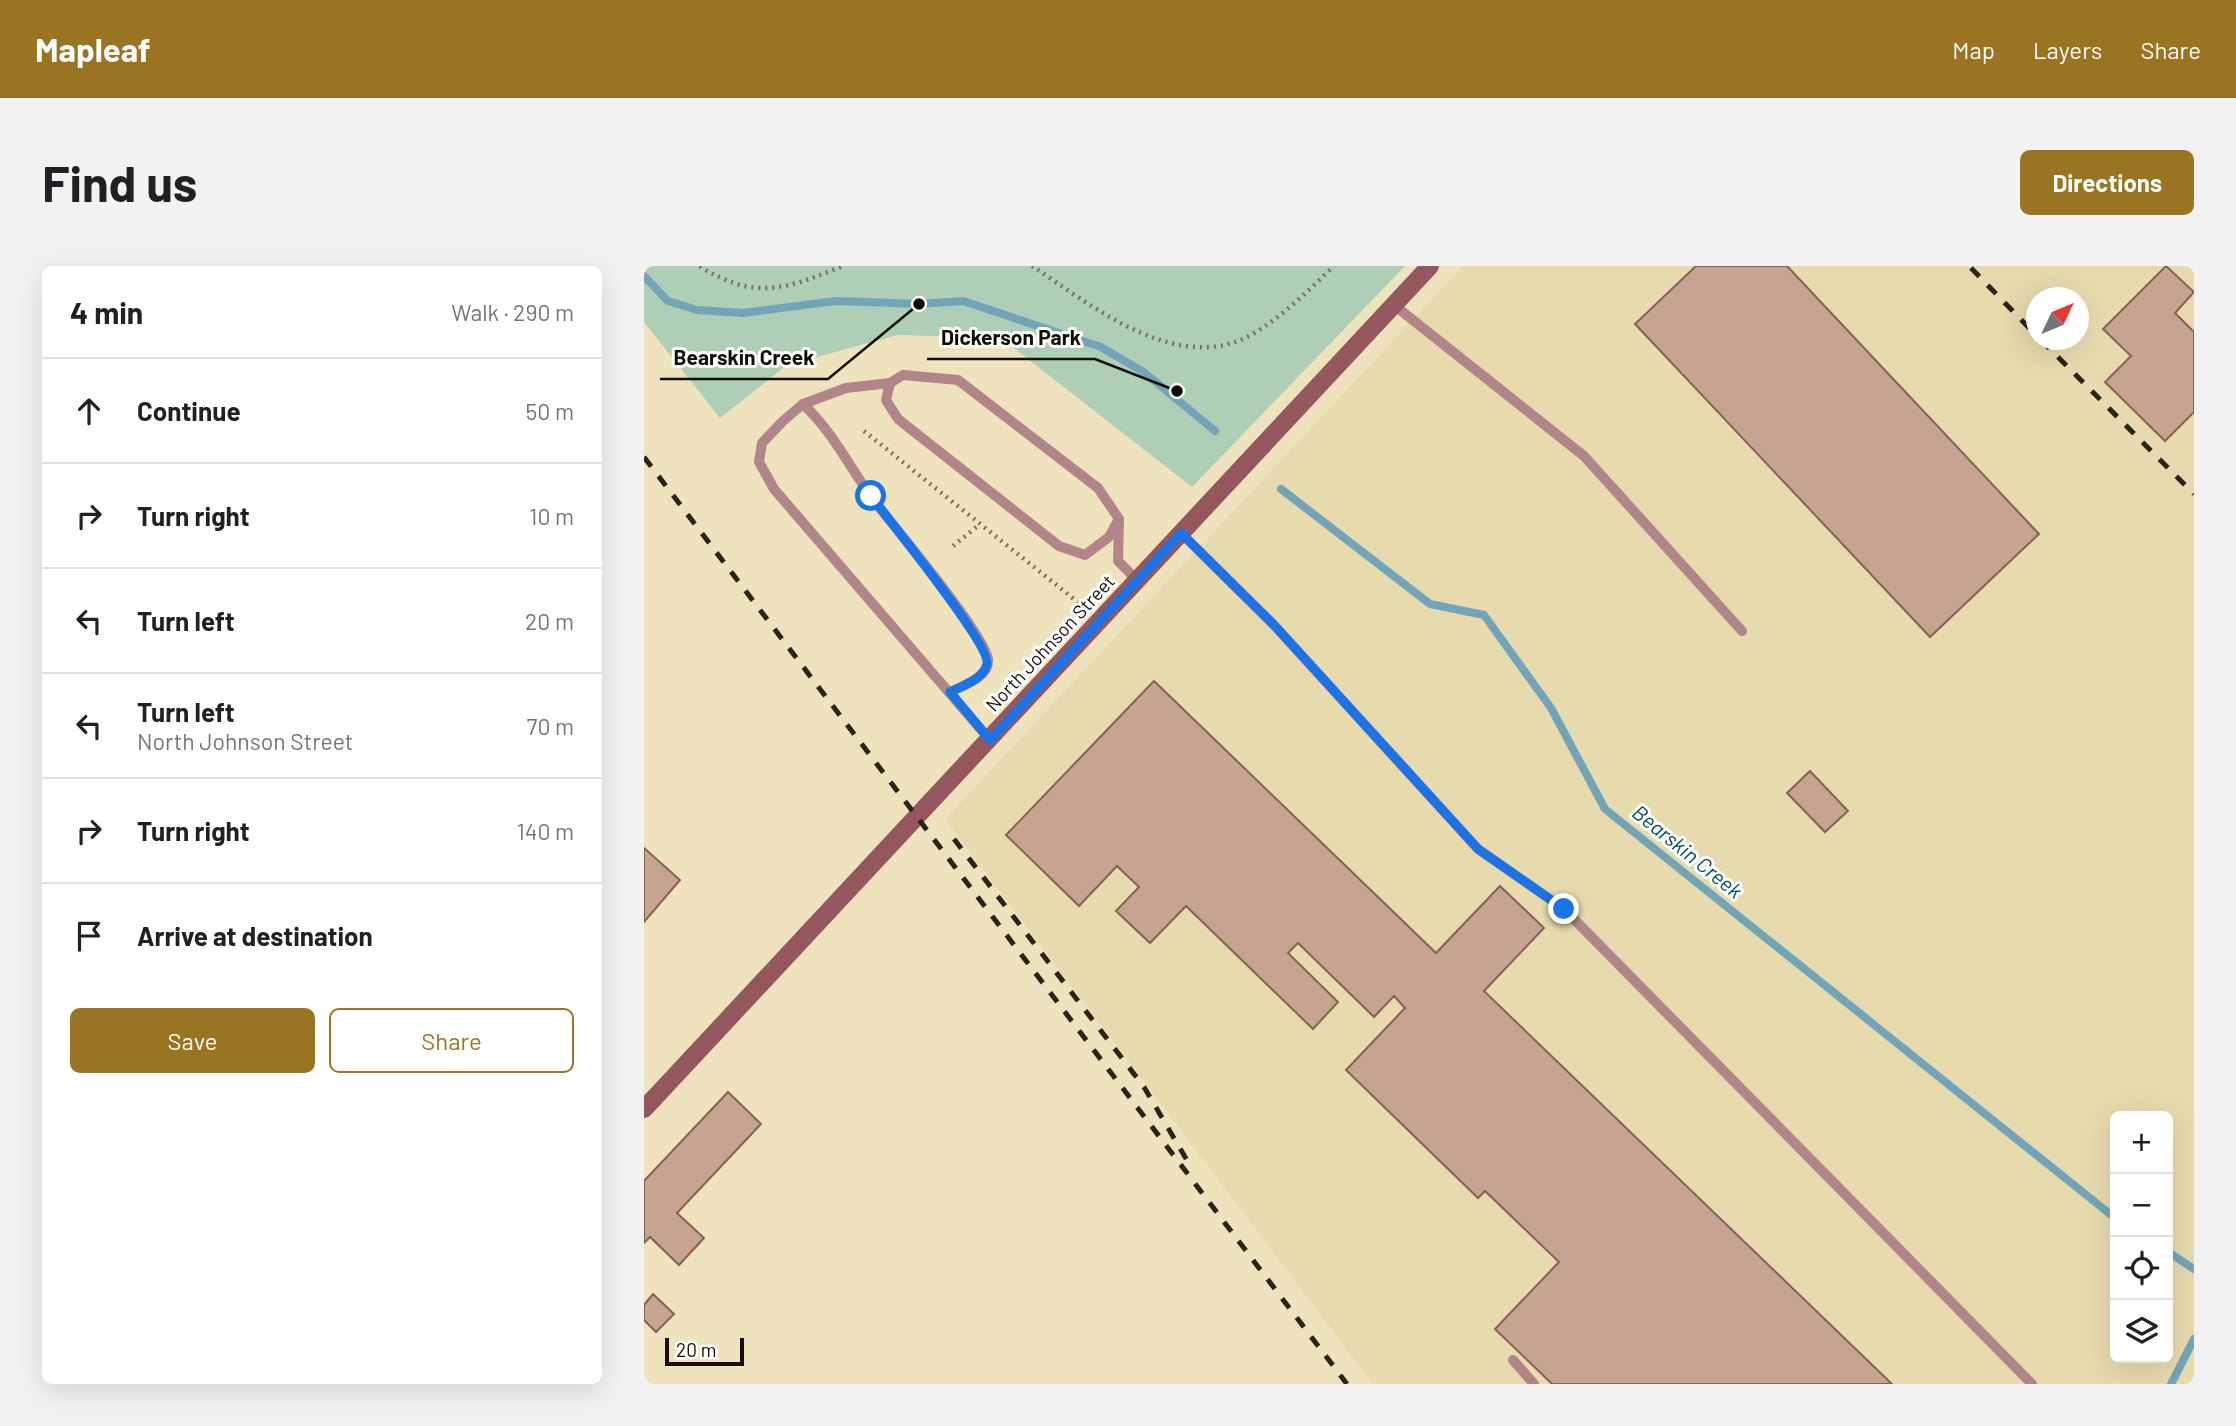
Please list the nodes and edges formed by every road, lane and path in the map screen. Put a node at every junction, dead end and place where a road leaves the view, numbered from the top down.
1 (701, 266) edge
2 (843, 266) edge
3 (1032, 266) edge
4 (1334, 266) edge
5 (1430, 266) edge
6 (1394, 305) junction
7 (890, 383) junction
8 (803, 404) junction
9 (863, 431) dead end
10 (1119, 519) junction
11 (980, 524) junction
12 (1181, 533) junction
13 (953, 546) dead end
14 (1137, 580) junction
15 (1099, 620) junction
16 (1742, 631) dead end
17 (950, 692) junction
18 (990, 740) junction
19 (644, 1109) edge
20 (1513, 1360) dead end
21 (1534, 1384) edge
22 (2032, 1384) edge

1 - 2 path
3 - 4 path
5 - 6 main road, North Johnson Street
6 - 12 main road, North Johnson Street
6 - 16 lane
7 - 8 lane
7 - 10 lane
7 - 10 lane
8 - 17 lane
8 - 17 lane
9 - 11 path
10 - 14 lane
11 - 13 path
11 - 15 path
12 - 14 main road, North Johnson Street
12 - 22 lane
14 - 15 main road, North Johnson Street
15 - 18 main road, North Johnson Street
17 - 18 lane
18 - 19 main road, North Johnson Street
20 - 21 lane

